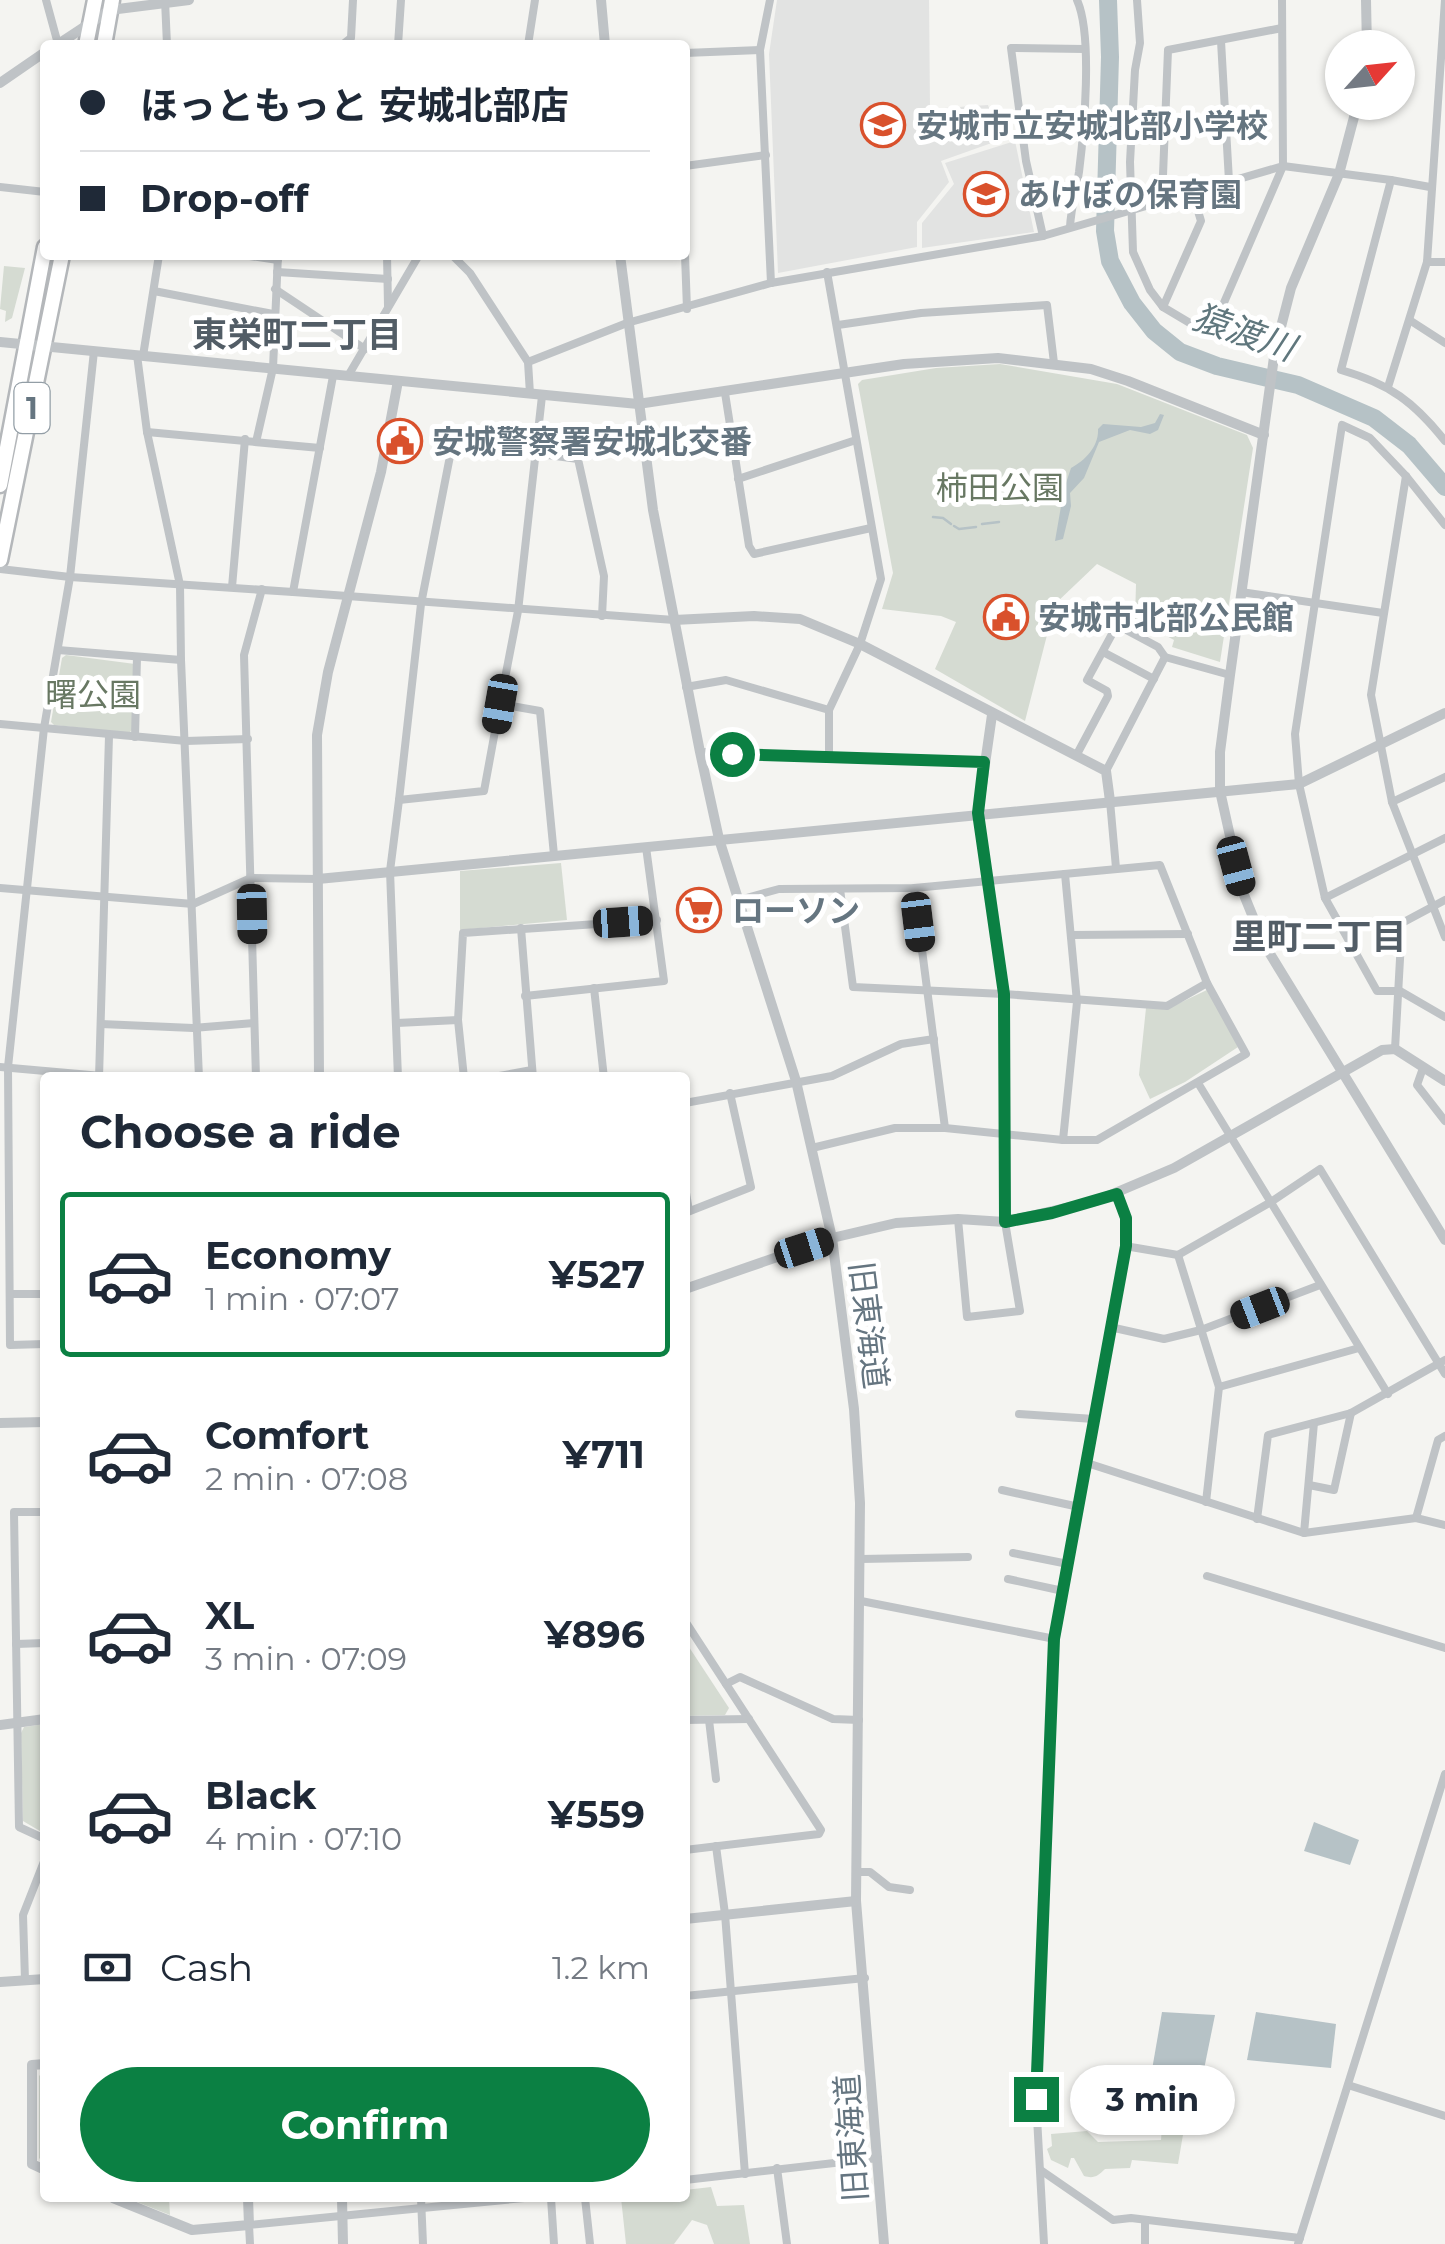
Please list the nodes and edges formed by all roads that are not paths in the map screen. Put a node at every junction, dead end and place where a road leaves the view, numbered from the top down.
1 (46, 0) edge
2 (95, 0) edge
3 (166, 0) edge
4 (189, 0) edge
5 (352, 0) edge
6 (401, 0) edge
7 (535, 0) edge
8 (601, 0) edge
9 (770, 0) edge
10 (1077, 0) edge
11 (1136, 0) edge
12 (1282, 0) edge
13 (1366, 0) edge
14 (1444, 0) edge
15 (111, 5) edge
16 (90, 24) junction
17 (1282, 28) junction
18 (1367, 30) edge
19 (1445, 30) edge
20 (57, 40) edge
21 (64, 40) edge
22 (87, 40) edge
23 (105, 40) edge
24 (167, 40) edge
25 (348, 40) edge
26 (398, 40) edge
27 (529, 40) edge
28 (605, 40) edge
29 (1221, 41) junction
30 (1084, 49) junction
31 (760, 50) junction
32 (690, 53) edge
33 (40, 55) edge
34 (3, 76) edge
35 (1442, 97) edge
36 (1353, 120) edge
37 (766, 155) junction
38 (690, 165) edge
39 (1284, 166) junction
40 (1339, 174) junction
41 (1390, 180) junction
42 (1229, 181) junction
43 (0, 187) edge
44 (1430, 187) junction
45 (40, 191) edge
46 (1192, 191) junction
47 (1162, 200) junction
48 (1129, 210) junction
49 (1074, 226) junction
50 (1043, 236) junction
51 (42, 260) edge
52 (61, 260) edge
53 (158, 260) edge
54 (278, 260) edge
55 (387, 260) edge
56 (416, 260) edge
57 (457, 260) edge
58 (621, 260) edge
59 (684, 260) edge
60 (1427, 262) junction
61 (1445, 262) edge
62 (277, 272) junction
63 (827, 272) junction
64 (388, 279) junction
65 (771, 283) junction
66 (275, 289) junction
67 (154, 290) junction
68 (388, 306) junction
69 (1163, 307) junction
70 (687, 308) junction
71 (273, 314) junction
72 (1411, 321) junction
73 (627, 324) junction
74 (838, 325) junction
75 (0, 342) edge
76 (1445, 343) edge
77 (25, 345) junction
78 (44, 347) junction
79 (365, 349) junction
80 (94, 351) junction
81 (140, 355) junction
82 (528, 362) junction
83 (1054, 362) junction
84 (273, 368) junction
85 (845, 375) junction
86 (333, 376) junction
87 (348, 376) junction
88 (398, 382) junction
89 (1388, 387) junction
90 (725, 393) junction
91 (536, 395) junction
92 (638, 404) junction
93 (147, 432) junction
94 (1264, 435) junction
95 (245, 439) junction
96 (856, 440) junction
97 (1445, 441) edge
98 (256, 442) junction
99 (320, 448) junction
100 (536, 452) junction
101 (1406, 476) junction
102 (738, 478) junction
103 (0, 485) edge
104 (1445, 525) edge
105 (871, 528) junction
106 (0, 560) edge
107 (0, 568) edge
108 (70, 576) junction
109 (180, 584) junction
110 (232, 587) junction
111 (262, 589) junction
112 (294, 592) junction
113 (1241, 592) junction
114 (348, 598) junction
115 (1315, 602) junction
116 (421, 604) junction
117 (518, 611) junction
118 (1383, 613) junction
119 (602, 616) junction
120 (674, 620) junction
121 (860, 644) junction
122 (58, 650) junction
123 (1103, 652) junction
124 (138, 657) junction
125 (1165, 657) junction
126 (181, 660) junction
127 (1230, 675) junction
128 (1154, 678) junction
129 (686, 687) junction
130 (500, 704) junction
131 (829, 710) junction
132 (1445, 713) edge
133 (992, 714) junction
134 (0, 724) edge
135 (44, 728) junction
136 (109, 736) junction
137 (135, 737) junction
138 (248, 739) junction
139 (186, 741) junction
140 (1382, 744) junction
141 (700, 752) junction
142 (1076, 756) junction
143 (829, 757) junction
144 (984, 762) junction
145 (1106, 771) junction
146 (1445, 777) edge
147 (1300, 784) junction
148 (1220, 791) junction
149 (399, 800) junction
150 (1110, 801) junction
151 (1392, 802) junction
152 (978, 813) junction
153 (1445, 838) edge
154 (719, 839) junction
155 (646, 846) junction
156 (554, 855) junction
157 (1412, 855) junction
158 (1116, 868) junction
159 (390, 871) junction
160 (1065, 874) junction
161 (251, 878) junction
162 (318, 879) junction
163 (987, 881) junction
164 (0, 888) edge
165 (25, 888) junction
166 (914, 888) junction
167 (840, 890) junction
168 (106, 898) junction
169 (1325, 898) junction
170 (739, 900) junction
171 (1445, 900) edge
172 (193, 904) junction
173 (1432, 906) junction
174 (657, 920) junction
175 (520, 928) junction
176 (1188, 934) junction
177 (1072, 936) junction
178 (1445, 937) edge
179 (1208, 983) junction
180 (594, 988) junction
181 (1400, 990) junction
182 (927, 992) junction
183 (1004, 994) junction
184 (525, 996) junction
185 (1078, 1002) junction
186 (1445, 1017) edge
187 (458, 1020) junction
188 (254, 1023) junction
189 (397, 1023) junction
190 (100, 1024) junction
191 (198, 1026) junction
192 (934, 1039) junction
193 (1395, 1048) junction
194 (4, 1067) edge
195 (1423, 1068) junction
196 (57, 1072) edge
197 (100, 1072) edge
198 (200, 1072) edge
199 (256, 1072) edge
200 (319, 1072) edge
201 (398, 1072) edge
202 (463, 1072) edge
203 (533, 1072) edge
204 (603, 1072) edge
205 (1342, 1072) junction
206 (796, 1081) junction
207 (1445, 1081) edge
208 (1198, 1082) junction
209 (730, 1093) junction
210 (690, 1102) edge
211 (1445, 1120) edge
212 (944, 1128) junction
213 (1007, 1135) junction
214 (1231, 1136) junction
215 (1063, 1140) junction
216 (812, 1148) junction
217 (1117, 1194) junction
218 (1271, 1202) junction
219 (690, 1211) edge
220 (958, 1219) junction
221 (1005, 1222) junction
222 (1444, 1234) edge
223 (832, 1238) junction
224 (1126, 1246) junction
225 (1178, 1255) junction
226 (1320, 1285) junction
227 (690, 1287) edge
228 (10, 1294) junction
229 (40, 1294) edge
230 (1110, 1326) junction
231 (1201, 1330) junction
232 (40, 1344) edge
233 (1359, 1348) junction
234 (1442, 1361) edge
235 (1445, 1374) edge
236 (1220, 1386) junction
237 (1388, 1394) junction
238 (1351, 1413) junction
239 (1019, 1414) dead end
240 (1094, 1419) junction
241 (40, 1422) edge
242 (0, 1423) edge
243 (1314, 1423) junction
244 (1445, 1436) edge
245 (1087, 1464) junction
246 (1309, 1485) junction
247 (1002, 1490) dead end
248 (1206, 1502) junction
249 (1079, 1507) junction
250 (40, 1512) edge
251 (1416, 1518) junction
252 (1257, 1519) junction
253 (1445, 1526) edge
254 (1304, 1533) junction
255 (1012, 1553) dead end
256 (968, 1556) dead end
257 (861, 1559) junction
258 (1068, 1564) junction
259 (1206, 1576) dead end
260 (1008, 1579) dead end
261 (1063, 1590) junction
262 (861, 1601) junction
263 (690, 1628) edge
264 (1054, 1639) junction
265 (40, 1642) edge
266 (16, 1644) junction
267 (1445, 1648) edge
268 (726, 1684) junction
269 (749, 1719) junction
270 (40, 1720) edge
271 (690, 1720) edge
272 (709, 1720) junction
273 (860, 1720) junction
274 (16, 1722) junction
275 (0, 1724) edge
276 (1445, 1774) edge
277 (716, 1779) dead end
278 (40, 1837) edge
279 (716, 1846) junction
280 (690, 1849) edge
281 (40, 1872) edge
282 (858, 1872) junction
283 (910, 1890) dead end
284 (856, 1901) junction
285 (725, 1914) junction
286 (690, 1918) edge
287 (865, 1978) junction
288 (40, 1979) edge
289 (25, 1980) junction
290 (0, 1982) edge
291 (731, 1991) junction
292 (690, 1995) edge
293 (40, 2064) edge
294 (1348, 2086) junction
295 (1445, 2116) edge
296 (878, 2158) junction
297 (40, 2168) edge
298 (777, 2168) junction
299 (1042, 2172) junction
300 (744, 2174) junction
301 (690, 2179) edge
302 (123, 2202) edge
303 (248, 2202) edge
304 (342, 2202) edge
305 (551, 2202) edge
306 (586, 2202) edge
307 (422, 2203) edge
308 (342, 2216) junction
309 (1145, 2222) junction
310 (250, 2224) junction
311 (1299, 2241) edge
312 (250, 2244) edge
313 (343, 2244) edge
314 (423, 2244) edge
315 (554, 2244) edge
316 (590, 2244) edge
317 (787, 2244) edge
318 (884, 2244) edge
319 (1044, 2244) edge
320 (1145, 2244) edge

1 - 20 street
2 - 16 highway
3 - 4 street
3 - 15 street
3 - 24 street
5 - 25 street
6 - 26 street
7 - 27 street
8 - 28 street
9 - 31 street
10 - 30 street
11 - 48 street
12 - 17 street
13 - 18 street
14 - 19 street
15 - 16 street
15 - 23 highway
16 - 21 street
16 - 22 highway
17 - 29 street
17 - 39 street
19 - 35 street
29 - 42 street
29 - 47 street
30 - 49 street
30 - 50 street
31 - 32 street
31 - 37 street
33 - 34 street
35 - 44 street
36 - 40 street
37 - 38 street
37 - 65 street
39 - 40 street
39 - 42 street
39 - 69 street
40 - 41 street
40 - 94 street
41 - 44 street
41 - 89 street
42 - 46 street
43 - 45 street
44 - 60 street
46 - 47 street
46 - 69 street
47 - 48 street
48 - 49 street
48 - 69 street
49 - 50 street
50 - 63 street
51 - 77 highway, 1
52 - 78 highway, 1
53 - 67 street
54 - 62 street
55 - 64 street
56 - 68 street
57 - 82 street
58 - 73 street, 旧東海道
59 - 70 street
60 - 61 street
60 - 72 street
62 - 64 street
62 - 66 street
63 - 65 street
63 - 74 street
64 - 68 street
65 - 70 street
66 - 71 street
66 - 79 street
67 - 71 street
67 - 81 street
68 - 79 street
70 - 73 street
71 - 84 street
72 - 76 street
72 - 89 street
73 - 82 street
73 - 92 street, 旧東海道
74 - 83 street
74 - 85 street
75 - 77 street
77 - 78 street
77 - 103 highway, 1
78 - 80 street
78 - 106 highway, 1
79 - 87 street
80 - 81 street
80 - 108 street
81 - 84 street
81 - 93 street
82 - 91 street
83 - 85 street
83 - 94 street
84 - 86 street
84 - 98 street
85 - 90 street
85 - 96 street
86 - 87 street
86 - 99 street
87 - 88 street
88 - 91 street
88 - 114 street
89 - 97 street
90 - 92 street
90 - 102 street
91 - 92 street
91 - 100 street
92 - 120 street, 旧東海道
93 - 95 street
93 - 109 street
94 - 113 street
95 - 98 street
95 - 110 street
96 - 102 street
96 - 105 street
98 - 99 street
99 - 112 street
100 - 116 street
100 - 117 street
100 - 119 street
101 - 104 street
101 - 115 street
101 - 118 street
102 - 105 street
105 - 121 street
107 - 108 street
108 - 109 street
108 - 122 street
109 - 110 street
109 - 126 street
110 - 111 street
111 - 112 street
111 - 138 street
112 - 114 street
113 - 115 street
113 - 127 street
114 - 116 street
114 - 162 street
115 - 118 street
115 - 147 street
116 - 117 street
116 - 149 street
117 - 119 street
117 - 130 street
118 - 140 street
119 - 120 street
120 - 121 street
120 - 129 street, 旧東海道
121 - 131 street
121 - 133 street
122 - 124 street
122 - 135 street
123 - 125 street
123 - 128 street
123 - 142 street
124 - 126 street
124 - 137 street
125 - 127 street
125 - 128 street
126 - 139 street
127 - 148 street
128 - 145 street
129 - 131 street
129 - 141 street, 旧東海道
130 - 149 street
130 - 156 street
131 - 143 street
132 - 140 street
133 - 142 street
133 - 144 street
134 - 135 street
135 - 136 street
135 - 165 street
136 - 137 street
136 - 168 street
137 - 139 street
138 - 139 street
138 - 161 street
139 - 172 street
140 - 147 street
140 - 151 street
141 - 143 street
141 - 154 street, 旧東海道
142 - 145 street
143 - 144 street
144 - 152 street
145 - 150 street
146 - 151 street
147 - 148 street
147 - 169 street
148 - 150 street
148 - 205 street
149 - 159 street
150 - 152 street
150 - 158 street
151 - 157 street
152 - 154 street
152 - 163 street
153 - 157 street
154 - 155 street
154 - 170 street, 旧東海道
155 - 156 street
155 - 174 street
156 - 159 street
157 - 169 street
157 - 173 street
158 - 160 street
158 - 176 street
159 - 162 street
159 - 189 street
160 - 163 street
160 - 177 street
161 - 162 street
161 - 172 street
161 - 188 street
162 - 200 street
163 - 166 street
163 - 183 street
164 - 165 street
165 - 168 street
165 - 194 street
166 - 167 street
166 - 182 street
167 - 170 street
167 - 182 street
168 - 172 street
168 - 190 street
169 - 181 street
170 - 206 street, 旧東海道
171 - 173 street
172 - 191 street
173 - 178 street
173 - 181 street
174 - 175 street
174 - 180 street
175 - 184 street
175 - 187 street
176 - 177 street
176 - 179 street
177 - 185 street
179 - 185 street
179 - 208 street
180 - 184 street
180 - 204 street
181 - 186 street
181 - 193 street
182 - 183 street
182 - 192 street
183 - 185 street
183 - 213 street
184 - 203 street
185 - 215 street
187 - 189 street
187 - 202 street
188 - 191 street
188 - 199 street
189 - 201 street
190 - 191 street
190 - 197 street
191 - 198 street
192 - 206 street
192 - 212 street
193 - 195 street
193 - 205 street
194 - 196 street
194 - 228 street
195 - 207 street
195 - 211 street
205 - 214 street
205 - 222 street
206 - 209 street
206 - 216 street, 旧東海道
208 - 214 street
208 - 215 street
209 - 210 street
209 - 219 street
212 - 213 street
212 - 216 street
213 - 215 street
213 - 221 street
214 - 217 street
214 - 218 street
216 - 223 street, 旧東海道
217 - 221 street
217 - 224 street
218 - 225 street
218 - 226 street
218 - 234 street
220 - 221 street
220 - 221 street
220 - 223 street
223 - 227 street
223 - 257 street, 旧東海道
224 - 225 street
224 - 230 street
225 - 231 street
226 - 231 street
226 - 233 street
228 - 229 street
228 - 232 street
230 - 231 street
230 - 240 street
231 - 236 street
233 - 236 street
233 - 237 street
234 - 235 street
234 - 237 street
236 - 248 street
237 - 238 street
238 - 243 street
238 - 246 street
239 - 240 street
240 - 245 street
241 - 242 street
243 - 246 street
243 - 252 street
244 - 251 street
245 - 248 street
245 - 249 street
246 - 254 street
247 - 249 street
248 - 252 street
249 - 258 street
250 - 266 street
251 - 253 street
251 - 254 street
252 - 254 street
255 - 258 street
256 - 257 street
257 - 262 street, 旧東海道
258 - 261 street
259 - 267 street
260 - 261 street
261 - 264 street
262 - 264 street
262 - 273 street, 旧東海道
263 - 268 street
264 - 299 street
265 - 266 street
266 - 274 street
268 - 269 street
268 - 273 street
269 - 272 street
269 - 279 street
270 - 274 street
271 - 272 street
272 - 277 street
273 - 282 street, 旧東海道
274 - 275 street
274 - 278 street
276 - 294 street
279 - 280 street
279 - 285 street
281 - 289 street
282 - 283 street
282 - 284 street, 旧東海道
284 - 285 street
284 - 287 street, 旧東海道
285 - 286 street
285 - 291 street
287 - 291 street
287 - 296 street, 旧東海道
288 - 289 street
289 - 290 street
291 - 292 street
291 - 300 street
293 - 297 street
294 - 295 street
294 - 311 street
296 - 298 street
296 - 318 street, 旧東海道
298 - 300 street
298 - 317 street
299 - 309 street
299 - 319 street
300 - 301 street
302 - 310 street
303 - 310 street
304 - 308 street
305 - 315 street
306 - 316 street
307 - 308 street
307 - 314 street
308 - 310 street
308 - 313 street
309 - 311 street
309 - 320 street
310 - 312 street

